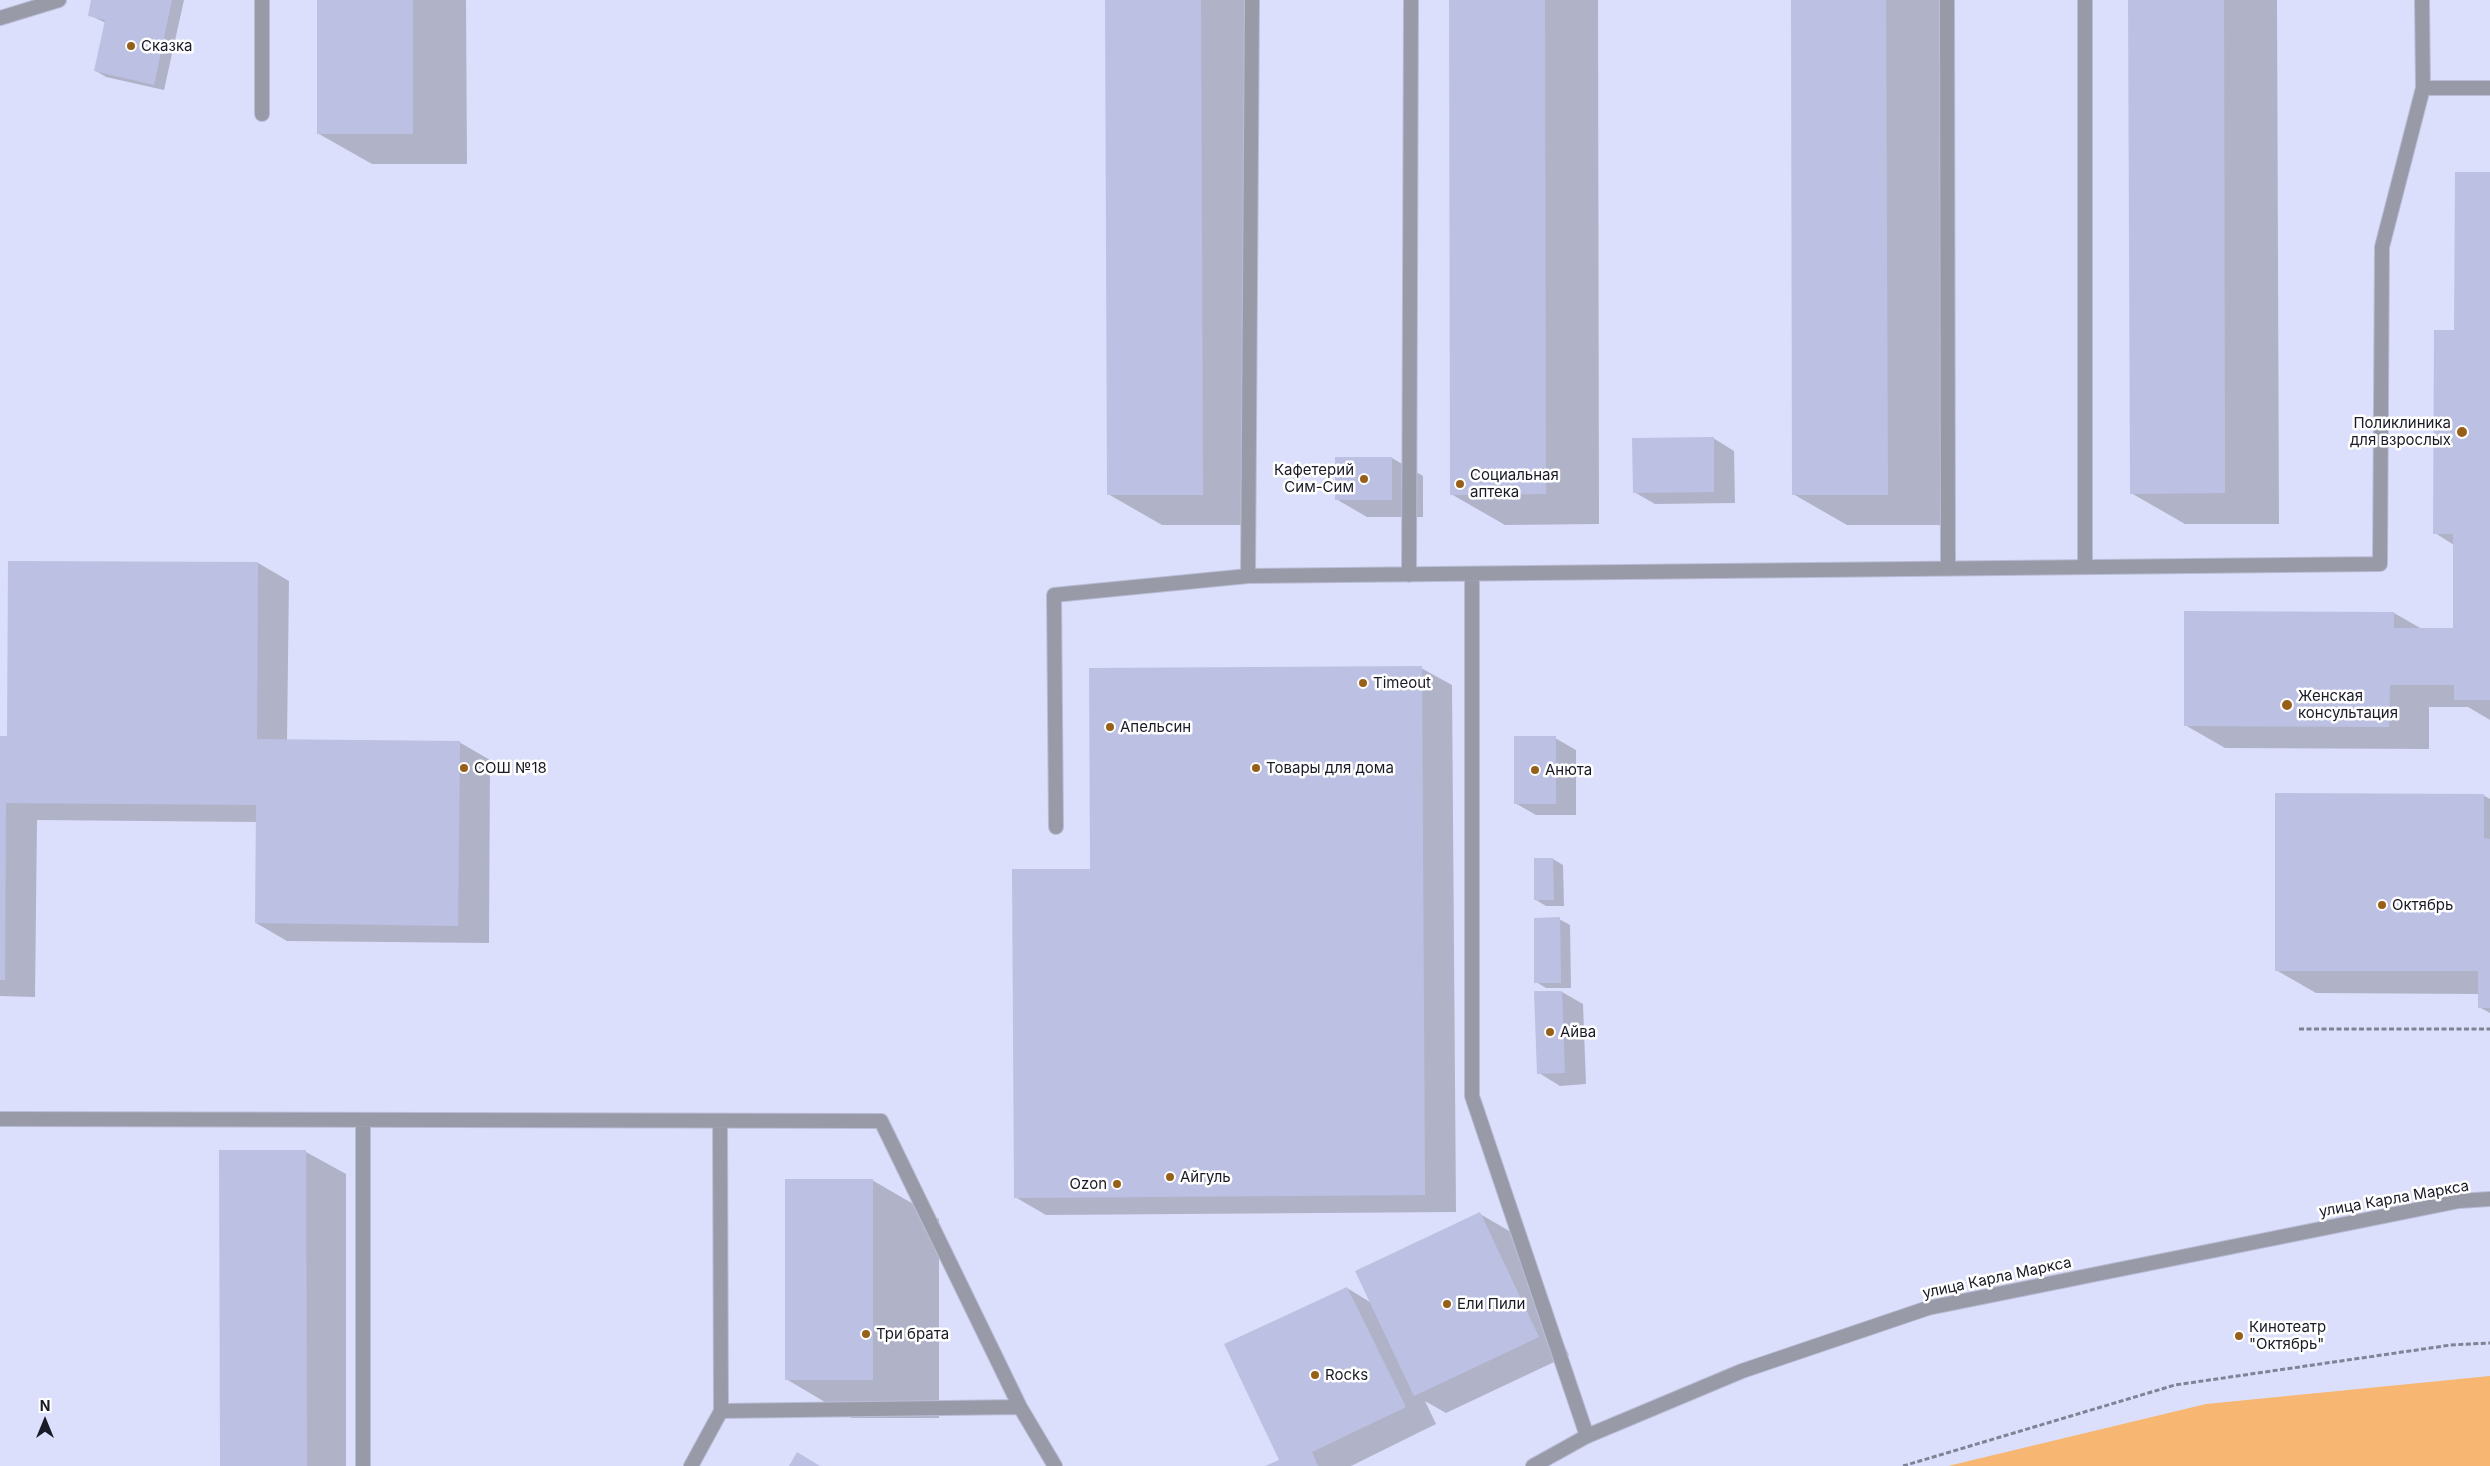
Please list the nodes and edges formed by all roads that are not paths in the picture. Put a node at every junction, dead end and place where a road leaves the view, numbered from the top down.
1 (59, 0) edge
2 (262, 0) edge
3 (1252, 0) edge
4 (1411, 0) edge
5 (1947, 0) edge
6 (2085, 0) edge
7 (2422, 0) edge
8 (0, 18) edge
9 (2423, 88) junction
10 (2490, 88) edge
11 (262, 114) dead end
12 (2085, 567) junction
13 (1948, 569) junction
14 (1472, 574) junction
15 (1409, 575) junction
16 (1248, 576) junction
17 (1056, 827) dead end
18 (0, 1119) edge
19 (362, 1121) junction
20 (720, 1122) junction
21 (2490, 1199) edge
22 (1020, 1407) junction
23 (721, 1411) junction
24 (1586, 1436) junction
25 (363, 1466) edge
26 (691, 1466) edge
27 (1054, 1466) edge
28 (1533, 1466) edge

1 - 8 street
2 - 11 street
3 - 16 street
4 - 15 street
5 - 13 street
6 - 12 street
7 - 9 street
9 - 10 street
9 - 12 street
12 - 13 street
13 - 14 street
14 - 15 street
14 - 24 street
15 - 16 street
16 - 17 street
18 - 19 street
19 - 20 street
19 - 25 street
20 - 22 street
20 - 23 street
21 - 24 street, улица Карла Маркса
22 - 23 street
22 - 27 street
23 - 26 street
24 - 28 street, улица Карла Маркса

